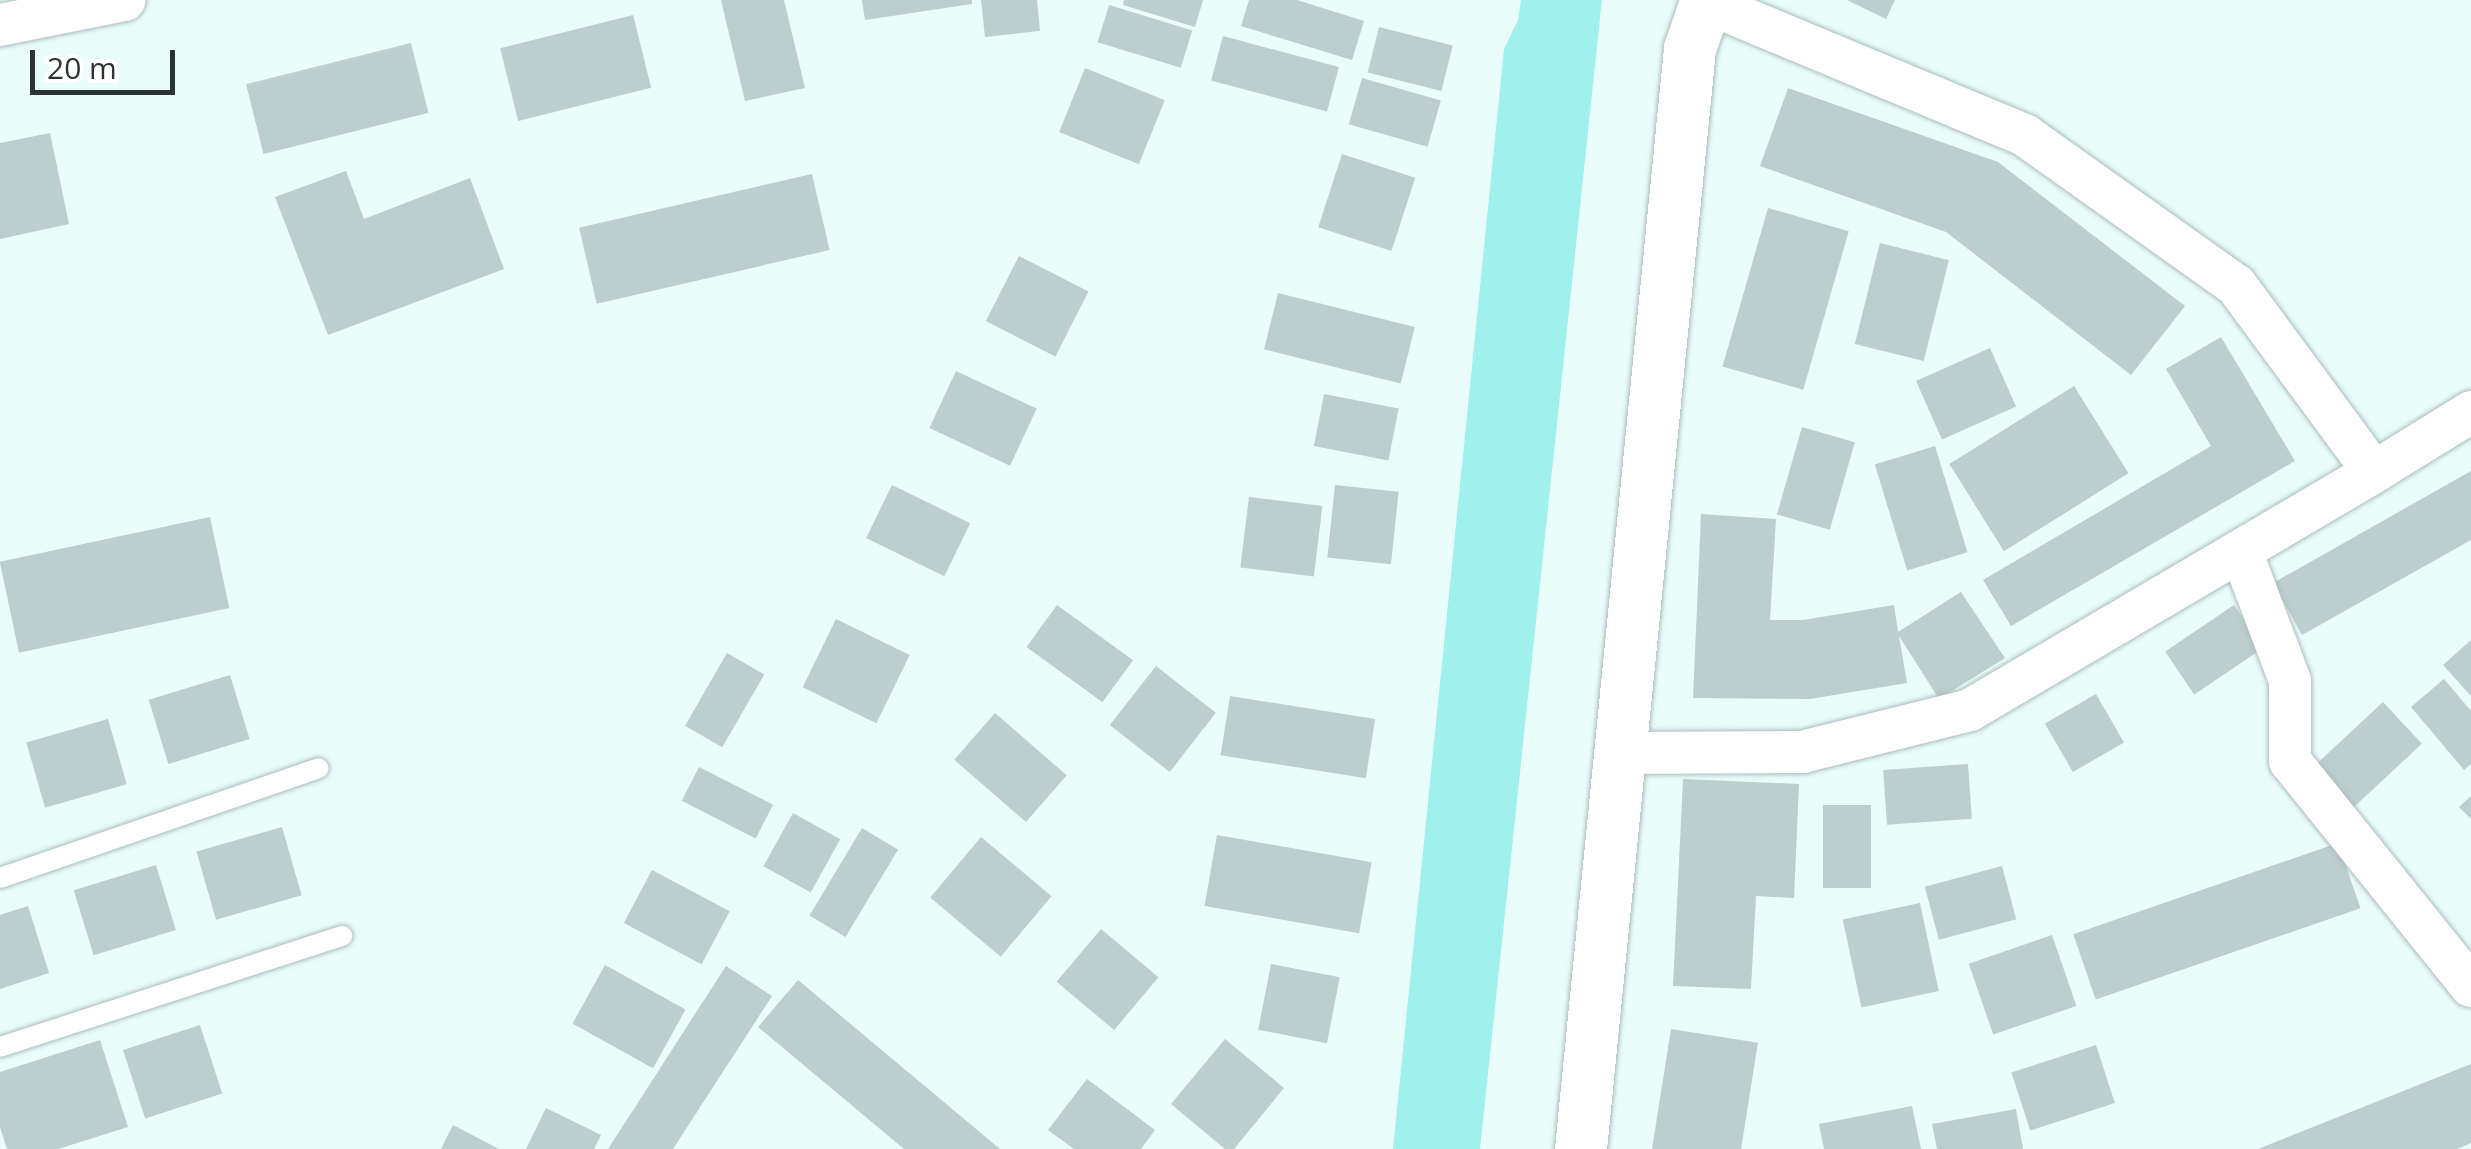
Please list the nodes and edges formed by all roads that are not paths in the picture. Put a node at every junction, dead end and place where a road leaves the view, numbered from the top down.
1 (125, 0) edge
2 (1705, 1) edge
3 (0, 25) edge
4 (2471, 412) edge
5 (2374, 472) junction
6 (2240, 550) junction
7 (1620, 753) junction
8 (319, 768) dead end
9 (0, 878) edge
10 (342, 936) dead end
11 (2471, 986) edge
12 (0, 1047) edge
13 (1581, 1149) edge

1 - 3 street
2 - 5 street
2 - 7 street
4 - 5 street
5 - 6 street
6 - 7 street
6 - 11 street
7 - 13 street
8 - 9 lane
10 - 12 lane

